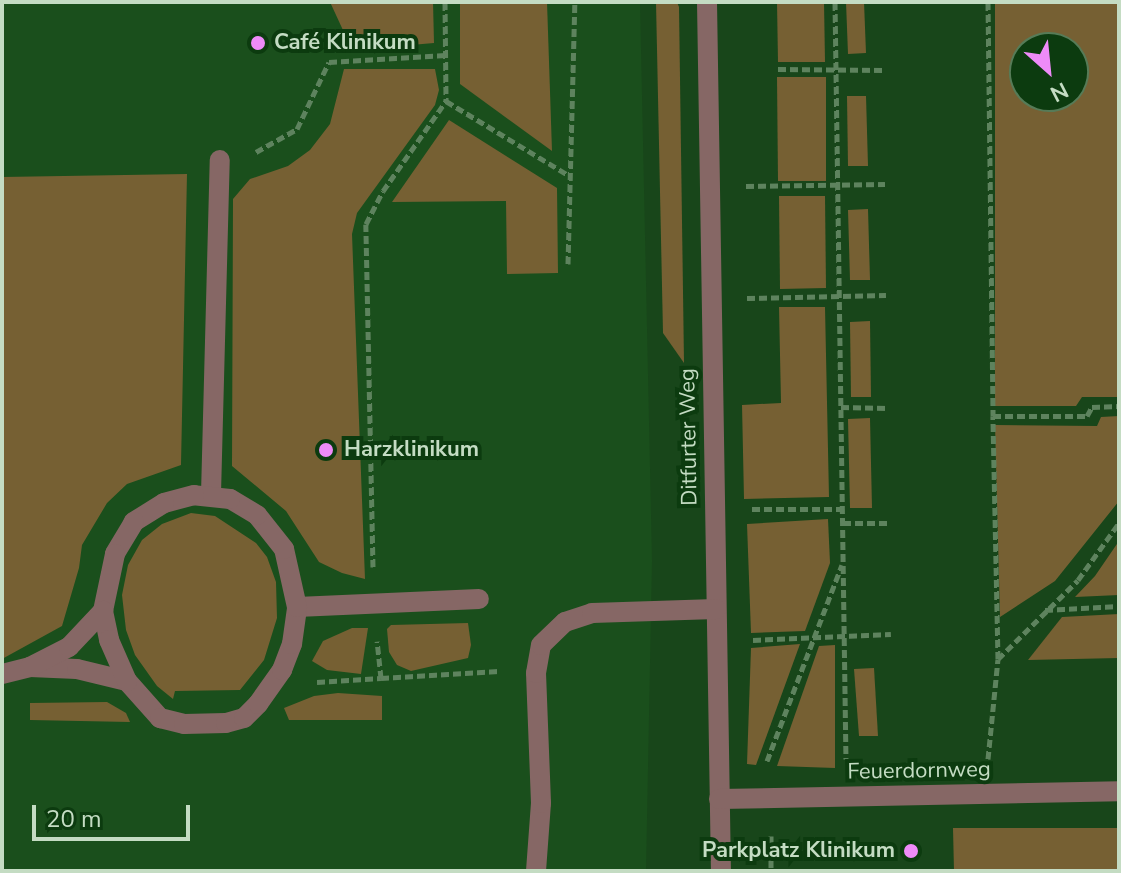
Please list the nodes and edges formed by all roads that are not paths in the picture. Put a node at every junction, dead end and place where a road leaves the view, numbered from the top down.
1 (707, 2) edge
2 (220, 160) road end
3 (211, 494) junction
4 (479, 599) dead end
5 (297, 607) junction
6 (716, 609) junction
7 (103, 611) junction
8 (30, 667) junction
9 (2, 674) edge
10 (127, 681) junction
11 (1119, 791) edge
12 (719, 799) junction
13 (536, 871) edge
14 (721, 871) edge

1 - 6 street, Ditfurter Weg
2 - 3 street
3 - 5 street
3 - 7 street
4 - 5 street
5 - 10 street
6 - 12 street, Ditfurter Weg
6 - 13 street
7 - 8 street
7 - 10 street
8 - 9 street
8 - 10 street
11 - 12 street, Feuerdornweg
12 - 14 street, Ditfurter Weg

